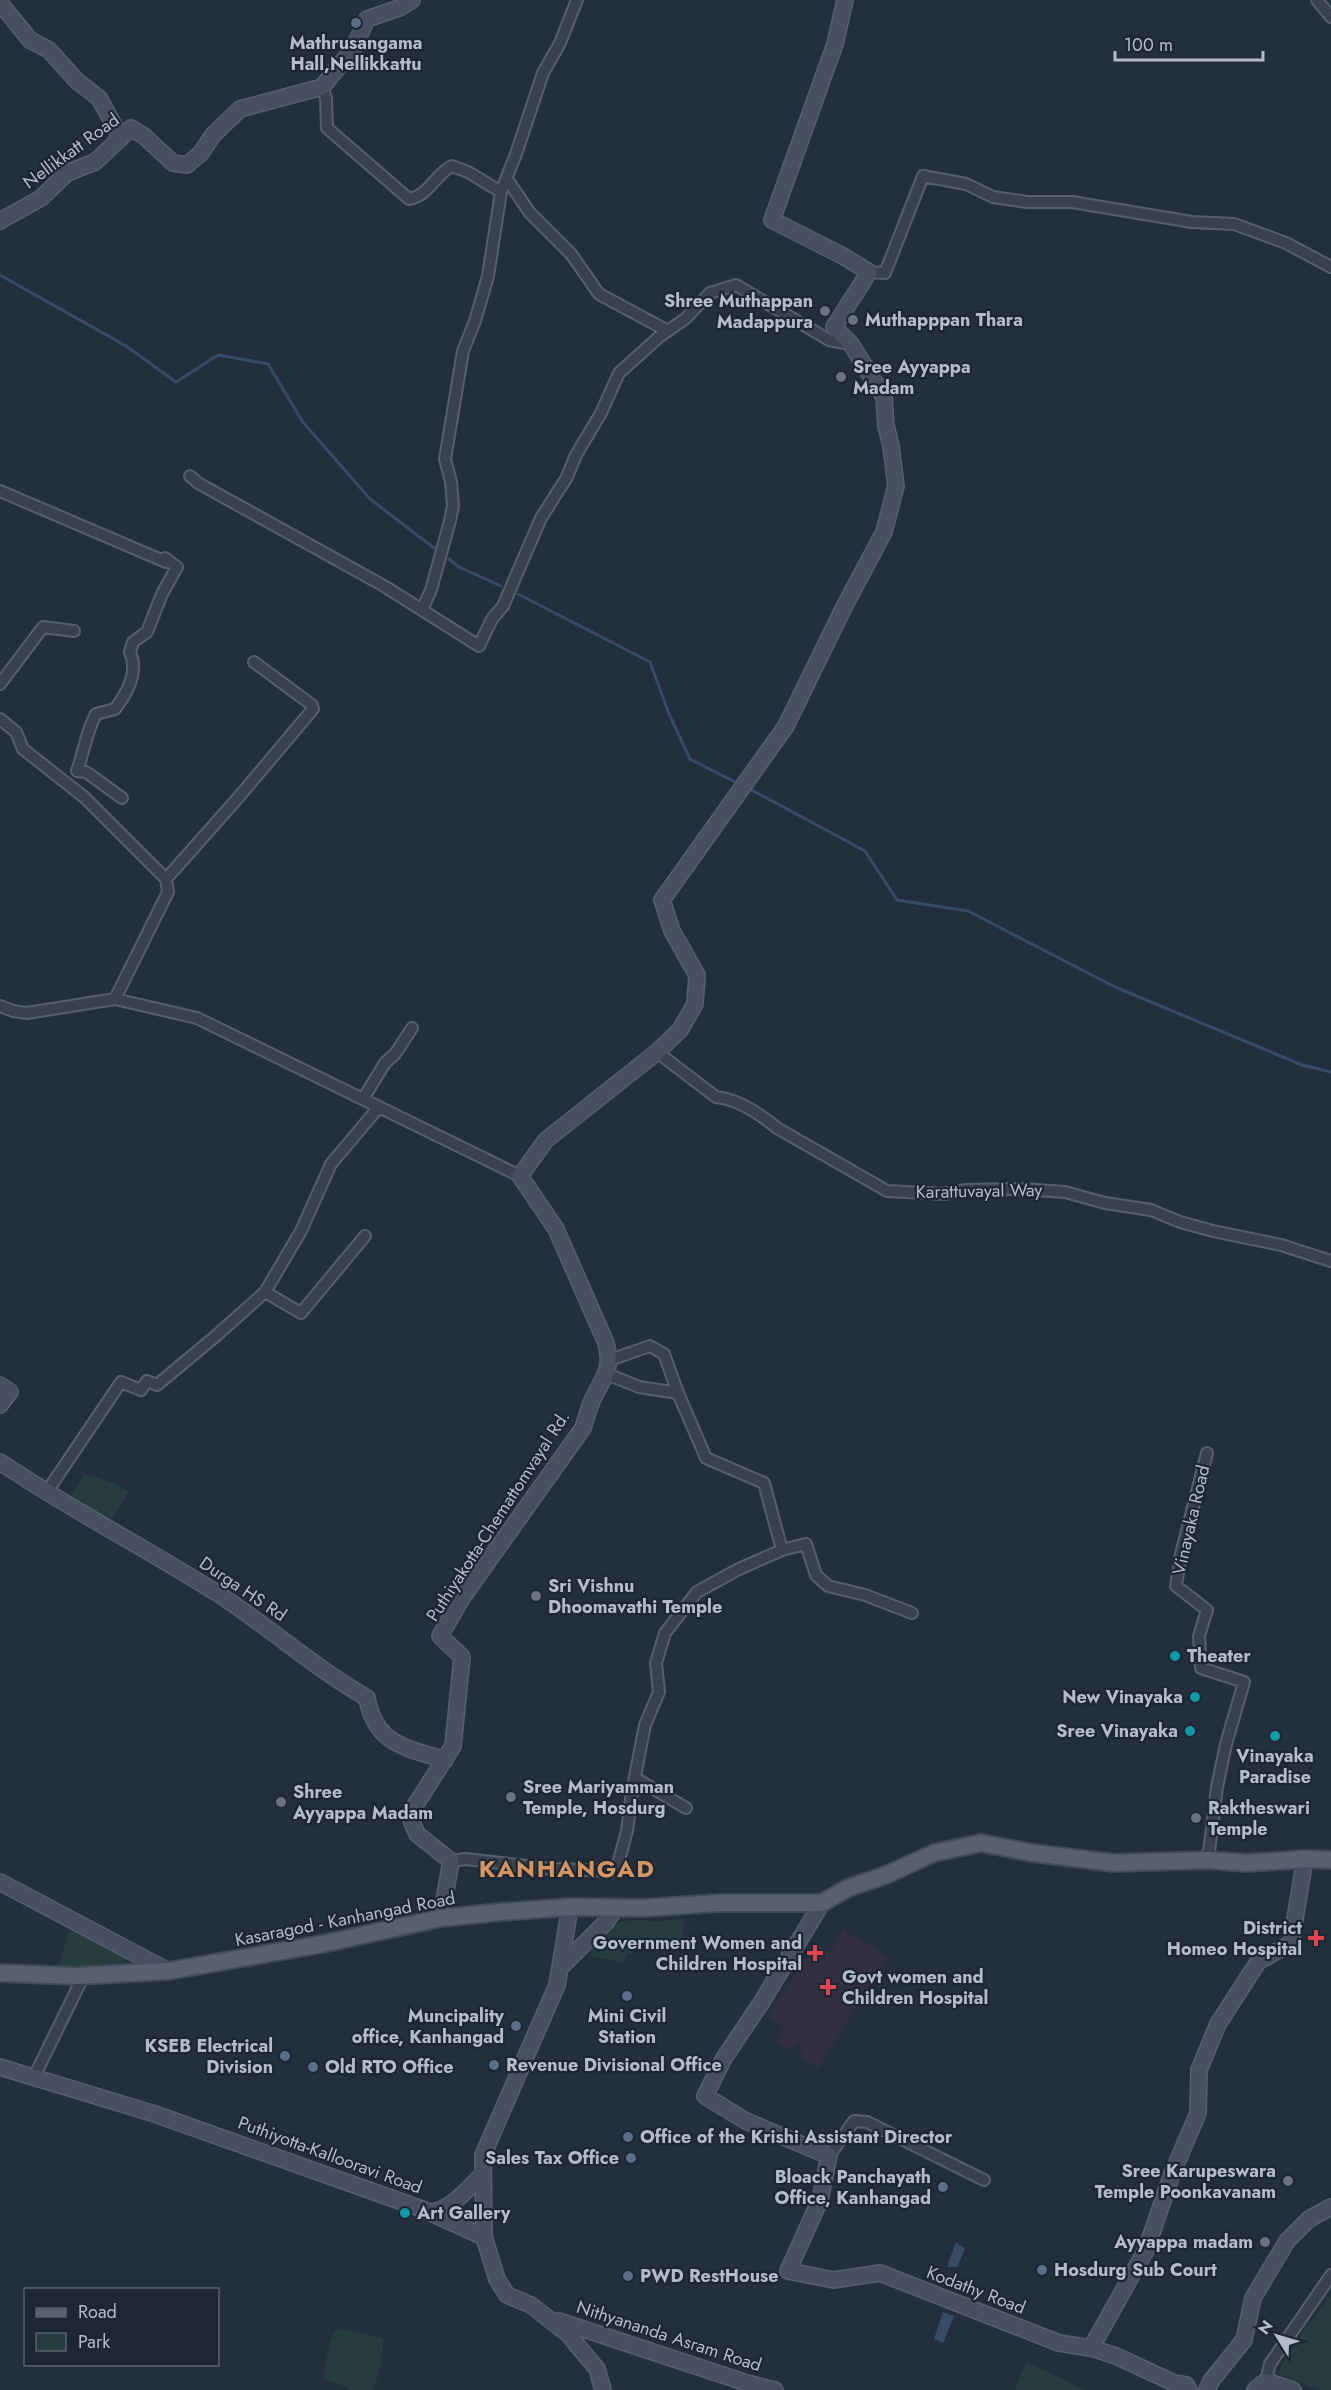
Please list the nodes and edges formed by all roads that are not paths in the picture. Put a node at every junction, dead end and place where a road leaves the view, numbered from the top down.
1 (411, 0) edge
2 (577, 0) edge
3 (844, 0) edge
4 (1317, 0) edge
5 (0, 3) edge
6 (1331, 17) edge
7 (322, 87) junction
8 (121, 138) junction
9 (507, 178) junction
10 (501, 192) junction
11 (0, 221) edge
12 (1331, 267) edge
13 (868, 272) junction
14 (668, 331) junction
15 (851, 344) junction
16 (190, 476) dead end
17 (0, 491) edge
18 (422, 610) junction
19 (74, 631) dead end
20 (254, 662) dead end
21 (0, 684) edge
22 (0, 719) edge
23 (122, 798) dead end
24 (166, 879) junction
25 (115, 999) junction
26 (0, 1006) edge
27 (412, 1028) dead end
28 (657, 1052) junction
29 (363, 1099) junction
30 (379, 1107) junction
31 (520, 1176) junction
32 (365, 1236) dead end
33 (1331, 1261) edge
34 (265, 1292) junction
35 (609, 1367) junction
36 (0, 1385) edge
37 (678, 1393) junction
38 (0, 1405) edge
39 (1207, 1453) dead end
40 (0, 1462) edge
41 (46, 1493) junction
42 (782, 1550) junction
43 (912, 1613) dead end
44 (446, 1760) junction
45 (635, 1778) junction
46 (686, 1808) dead end
47 (1305, 1859) junction
48 (1208, 1860) junction
49 (1331, 1860) edge
50 (451, 1861) junction
51 (1331, 1865) edge
52 (0, 1882) edge
53 (822, 1903) junction
54 (570, 1907) junction
55 (616, 1908) junction
56 (441, 1918) junction
57 (560, 1968) junction
58 (168, 1971) junction
59 (0, 1973) edge
60 (84, 1975) junction
61 (0, 2067) edge
62 (34, 2077) junction
63 (829, 2157) junction
64 (483, 2174) junction
65 (984, 2180) dead end
66 (1331, 2206) edge
67 (429, 2212) junction
68 (484, 2237) junction
69 (1331, 2275) edge
70 (550, 2319) junction
71 (1091, 2348) junction
72 (1260, 2385) edge
73 (603, 2390) edge
74 (775, 2390) edge
75 (1189, 2390) edge
76 (1208, 2390) edge
77 (1293, 2390) edge

1 - 7 street
2 - 9 street
3 - 13 street
4 - 6 street
5 - 8 street
7 - 8 street, Nellikkatt Road
7 - 10 street
8 - 11 street, Nellikkatt Road
9 - 10 street
9 - 14 street
10 - 18 street
12 - 13 street
13 - 15 street
14 - 15 street
14 - 18 street
15 - 28 street
16 - 18 street
17 - 23 street
19 - 21 street
20 - 24 street
22 - 24 street
24 - 25 street
25 - 26 street
25 - 29 street
27 - 29 street
28 - 31 street
28 - 33 street, Karattuvayal Way
29 - 30 street
30 - 31 street
30 - 34 street
31 - 35 street
32 - 34 street
34 - 41 street
35 - 37 street
35 - 37 street
35 - 44 street, Puthiyakotta-Chemattomvayal Rd.
36 - 38 street
37 - 42 street
39 - 48 street, Vinayaka Road
40 - 41 street, Durga HS Rd
41 - 44 street, Durga HS Rd
42 - 43 street
42 - 45 street
44 - 50 street, Puthiyakotta-Chemattomvayal Rd.
45 - 46 street
45 - 50 street
47 - 48 main road, Kasaragod - Kanhangad Road
47 - 49 main road, Kasaragod - Kanhangad Road
47 - 51 main road
47 - 71 street
48 - 53 main road, Kasaragod - Kanhangad Road
50 - 56 street
52 - 58 street
53 - 55 main road, Kasaragod - Kanhangad Road
53 - 63 street
54 - 55 main road, Kasaragod - Kanhangad Road
54 - 56 main road, Kasaragod - Kanhangad Road
54 - 57 street
55 - 57 street
56 - 58 main road, Kasaragod - Kanhangad Road
57 - 64 street
58 - 60 main road, Kasaragod - Kanhangad Road
59 - 60 main road, Kasaragod - Kanhangad Road
60 - 62 street
61 - 62 street, Puthiyotta-Kallooravi Road
62 - 67 street, Puthiyotta-Kallooravi Road
63 - 65 street
63 - 71 street, Kodathy Road
64 - 67 street
64 - 68 street
66 - 76 street
67 - 68 street, Puthiyotta-Kallooravi Road
68 - 70 street
69 - 72 street
70 - 73 street
70 - 74 street, Nithyananda Asram Road
71 - 75 street
72 - 77 street

